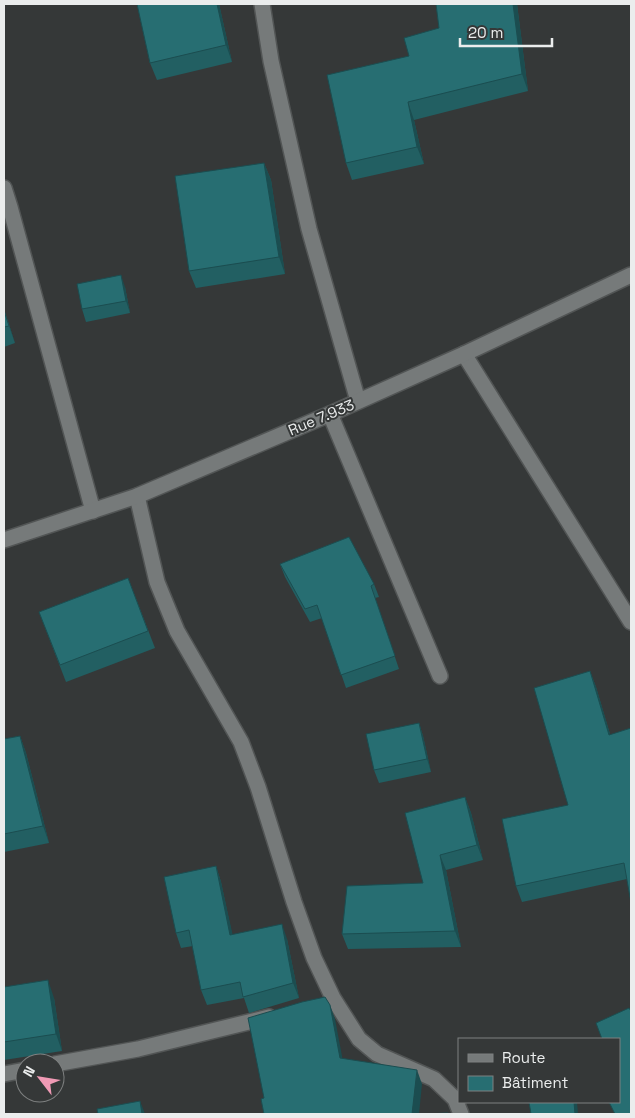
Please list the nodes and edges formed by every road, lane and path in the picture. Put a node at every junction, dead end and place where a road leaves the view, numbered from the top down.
1 (262, 4) edge
2 (4, 188) edge
3 (631, 275) edge
4 (464, 354) junction
5 (358, 401) junction
6 (330, 414) junction
7 (137, 496) junction
8 (93, 511) junction
9 (4, 540) edge
10 (631, 622) edge
11 (440, 676) dead end
12 (333, 998) junction
13 (315, 1003) edge
14 (281, 1014) edge
15 (65, 1062) edge
16 (461, 1114) edge

1 - 5 street
2 - 8 street
3 - 4 street, Rue 7.933
4 - 5 street, Rue 7.933
4 - 10 street
5 - 6 street, Rue 7.933
6 - 7 street, Rue 7.933
6 - 11 street
7 - 8 street, Rue 7.933
7 - 12 street
8 - 9 street, Rue 7.933
12 - 13 street
12 - 16 street
14 - 15 street

